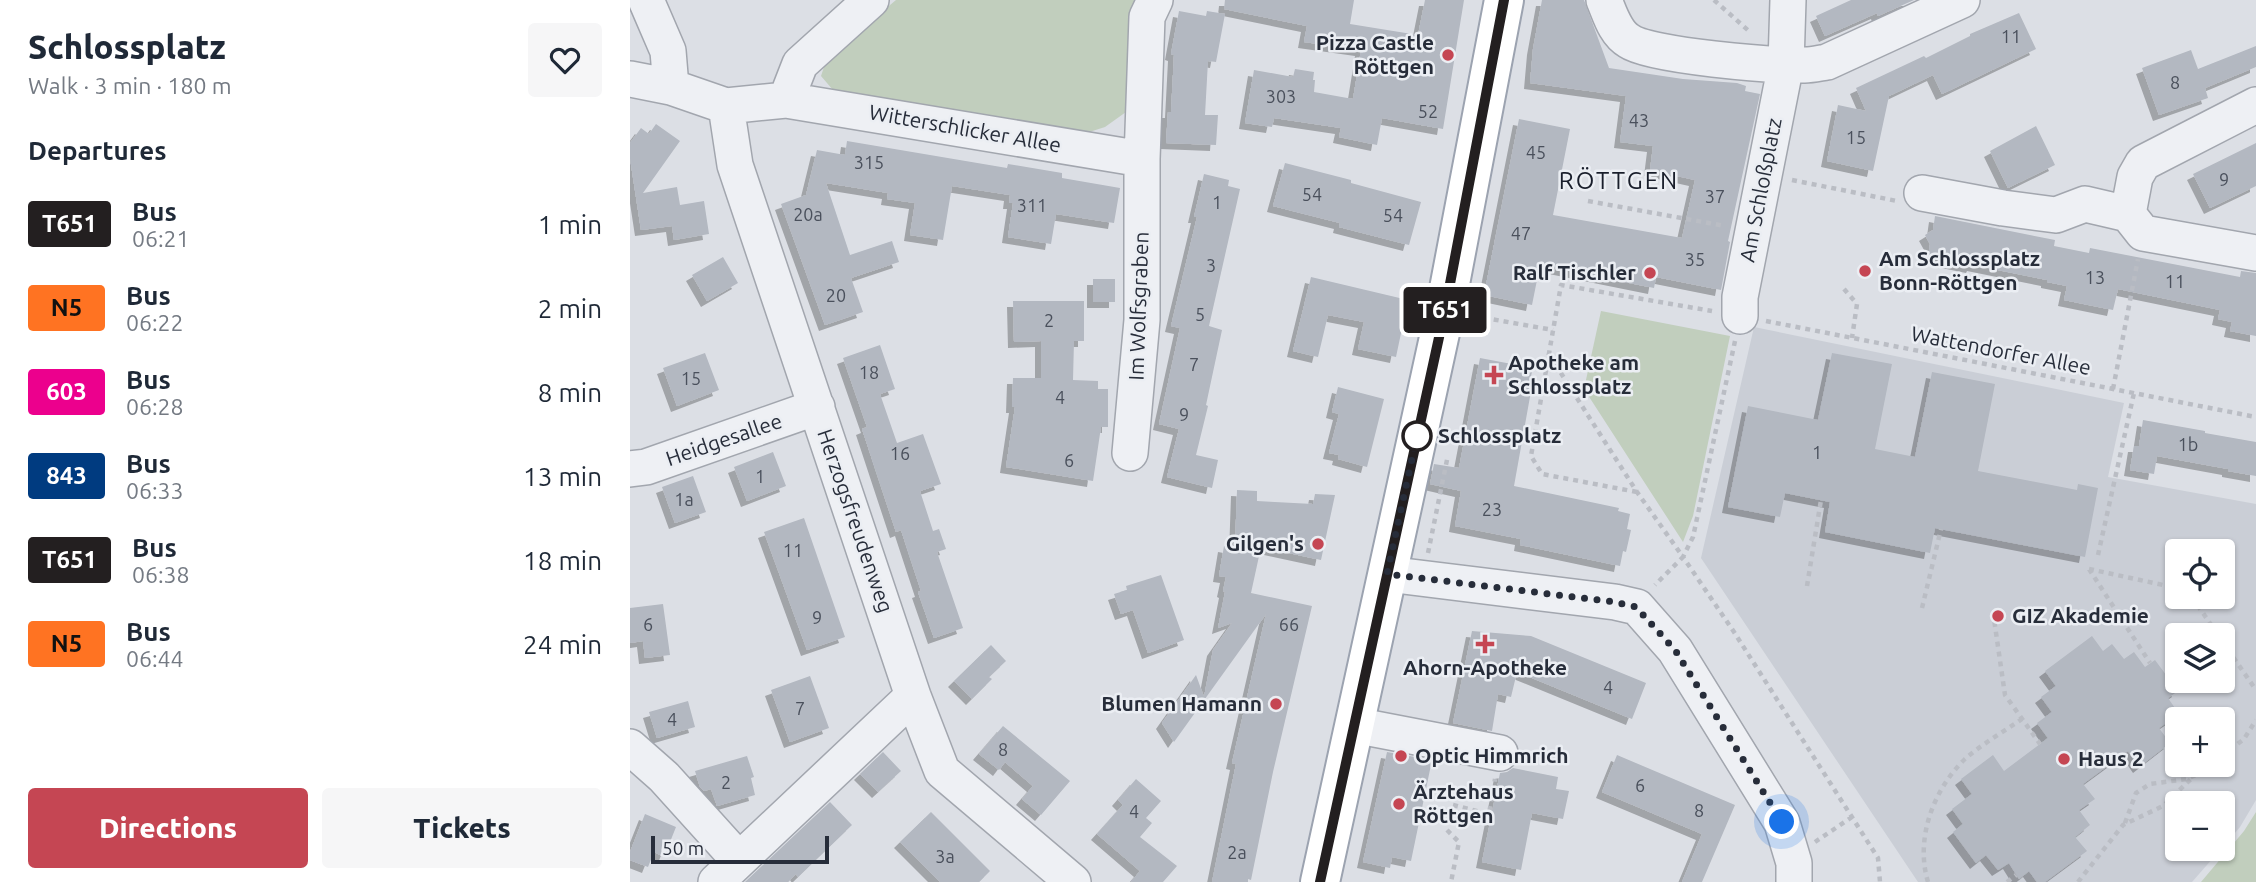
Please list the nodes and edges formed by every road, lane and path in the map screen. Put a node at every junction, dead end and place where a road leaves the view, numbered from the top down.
1 (646, 0) edge
2 (871, 0) edge
3 (1155, 0) edge
4 (1504, 0) edge
5 (1604, 0) edge
6 (1714, 0) edge
7 (1720, 0) edge
8 (1788, 0) edge
9 (1962, 0) edge
10 (1723, 8) junction
11 (1750, 33) dead end
12 (1786, 64) junction
13 (630, 79) edge
14 (671, 87) junction
15 (786, 100) junction
16 (2256, 105) edge
17 (726, 106) junction
18 (1142, 159) junction
19 (1764, 175) junction
20 (2135, 177) junction
21 (1922, 193) joint
22 (1588, 201) dead end
23 (2085, 204) junction
24 (2135, 224) junction
25 (1753, 231) junction
26 (2256, 253) edge
27 (1844, 289) dead end
28 (1474, 316) dead end
29 (1740, 316) junction
30 (1553, 330) junction
31 (1852, 338) junction
32 (1549, 354) junction
33 (2113, 389) junction
34 (2134, 393) junction
35 (817, 407) junction
36 (2256, 418) edge
37 (1130, 453) dead end
38 (630, 469) edge
39 (1637, 492) junction
40 (1821, 500) dead end
41 (1941, 529) dead end
42 (2098, 555) dead end
43 (1684, 557) junction
44 (1387, 574) junction
45 (2165, 585) edge
46 (1807, 586) dead end
47 (1636, 607) junction
48 (1922, 608) dead end
49 (1993, 612) dead end
50 (2235, 660) edge
51 (2150, 663) dead end
52 (2256, 690) edge
53 (913, 696) junction
54 (2022, 719) junction
55 (2256, 720) edge
56 (1354, 726) junction
57 (2040, 744) dead end
58 (2235, 746) edge
59 (630, 747) edge
60 (1500, 753) joint
61 (2192, 777) edge
62 (2193, 777) edge
63 (1453, 805) dead end
64 (2124, 824) junction
65 (1447, 830) dead end
66 (728, 871) edge
67 (1050, 875) edge
68 (2016, 875) dead end
69 (1320, 882) edge
70 (1451, 882) edge
71 (1794, 882) edge
72 (1880, 882) edge
73 (1928, 882) edge
74 (2007, 882) edge
75 (2078, 882) edge

1 - 14 street
2 - 15 street
3 - 18 street
4 - 44 main road
5 - 12 street
6 - 10 path
7 - 10 path
8 - 12 street, Am Schloßplatz
9 - 12 street
10 - 11 path
12 - 19 street, Am Schloßplatz
13 - 14 street, Witterschlicker Allee
14 - 17 street, Witterschlicker Allee
15 - 17 street, Witterschlicker Allee
15 - 18 street, Witterschlicker Allee
16 - 20 street
17 - 35 street, Herzogsfreudenweg
18 - 37 street, Im Wolfsgraben
19 - 21 path
19 - 25 street, Am Schloßplatz
20 - 23 street
20 - 24 street
21 - 23 street
22 - 25 path
23 - 24 street
24 - 26 street
24 - 33 path
25 - 29 street, Am Schloßplatz
27 - 31 path
28 - 30 path
29 - 30 path
29 - 31 path, Wattendorfer Allee
29 - 43 path
30 - 32 path
31 - 33 path, Wattendorfer Allee
32 - 39 path
32 - 39 path
33 - 34 path, Wattendorfer Allee
34 - 36 path, Wattendorfer Allee
34 - 42 path
35 - 38 street, Heidgesallee
35 - 53 street, Herzogsfreudenweg
39 - 43 path
40 - 46 path
41 - 48 path
43 - 47 path
43 - 72 path
44 - 47 street
44 - 56 main road
45 - 51 path
47 - 71 street
49 - 54 path
50 - 52 path
53 - 66 street
53 - 67 street, Herzogsfreudenweg
54 - 57 path
54 - 73 path
55 - 58 path
56 - 60 street
56 - 69 main road
59 - 66 street
60 - 63 path
61 - 64 path
62 - 64 path
64 - 75 path
65 - 70 path
68 - 74 path

